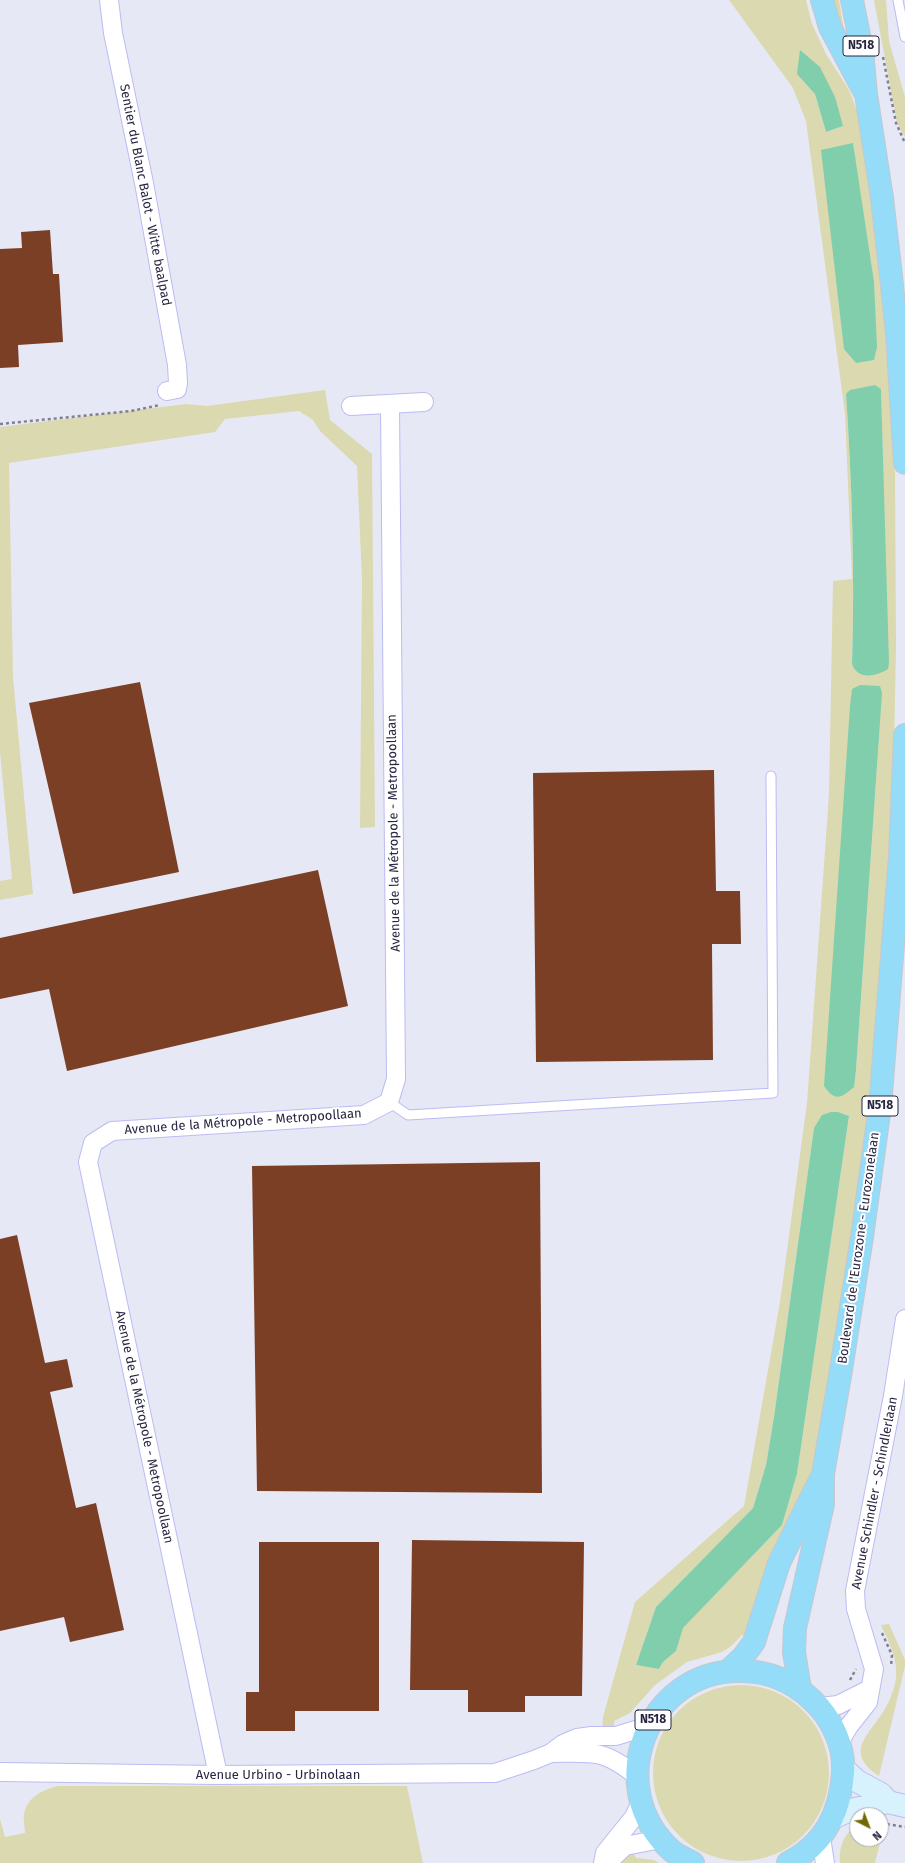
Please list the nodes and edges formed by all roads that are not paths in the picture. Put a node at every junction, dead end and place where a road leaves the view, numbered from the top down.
1 (109, 0) edge
2 (822, 0) edge
3 (852, 0) edge
4 (898, 0) edge
5 (905, 37) edge
6 (866, 94) junction
7 (172, 390) road end
8 (424, 402) dead end
9 (390, 405) junction
10 (352, 406) dead end
11 (905, 463) edge
12 (905, 735) edge
13 (772, 776) dead end
14 (389, 1102) junction
15 (905, 1319) edge
16 (823, 1474) junction
17 (728, 1670) junction
18 (870, 1688) junction
19 (800, 1689) junction
20 (820, 1707) junction
21 (648, 1726) junction
22 (839, 1743) junction
23 (551, 1753) junction
24 (843, 1768) junction
25 (0, 1772) edge
26 (218, 1775) junction
27 (637, 1776) junction
28 (641, 1802) junction
29 (896, 1804) edge
30 (833, 1818) junction
31 (820, 1837) junction
32 (661, 1839) junction
33 (689, 1862) edge
34 (603, 1863) edge
35 (607, 1863) edge
36 (788, 1863) edge
37 (825, 1863) edge

1 - 7 street, Sentier du Blanc Balot - Witte baalpad
2 - 6 highway, N518
3 - 6 highway, N518
4 - 5 lane
6 - 11 highway, N518
8 - 9 street
9 - 10 street
9 - 14 street, Avenue de la Métropole - Metropoollaan
12 - 16 highway, Boulevard de l'Eurozone - Eurozonelaan / N518
13 - 14 lane
14 - 26 street, Avenue de la Métropole - Metropoollaan
15 - 18 street, Avenue Schindler - Schindlerlaan
16 - 17 highway, Boulevard de l'Eurozone - Eurozonelaan / N518
16 - 19 highway, Boulevard de l'Eurozone - Eurozonelaan / N518
17 - 19 highway, N518
17 - 21 highway, N518
18 - 20 street
18 - 22 street, Avenue Schindler - Schindlerlaan
19 - 20 highway, N518
20 - 22 highway, N518
21 - 23 street, Avenue Urbino - Urbinolaan
21 - 27 highway, N518
22 - 24 highway, N518
23 - 26 street, Avenue Urbino - Urbinolaan
23 - 27 street, Avenue Urbino - Urbinolaan
24 - 29 main road
24 - 30 highway, N518
25 - 26 street, Avenue Urbino - Urbinolaan
27 - 28 highway, N518
28 - 32 highway, N518
28 - 34 street
29 - 30 main road
30 - 31 highway, N518
31 - 36 highway, N518
31 - 37 street
32 - 33 highway, N518
32 - 35 street

